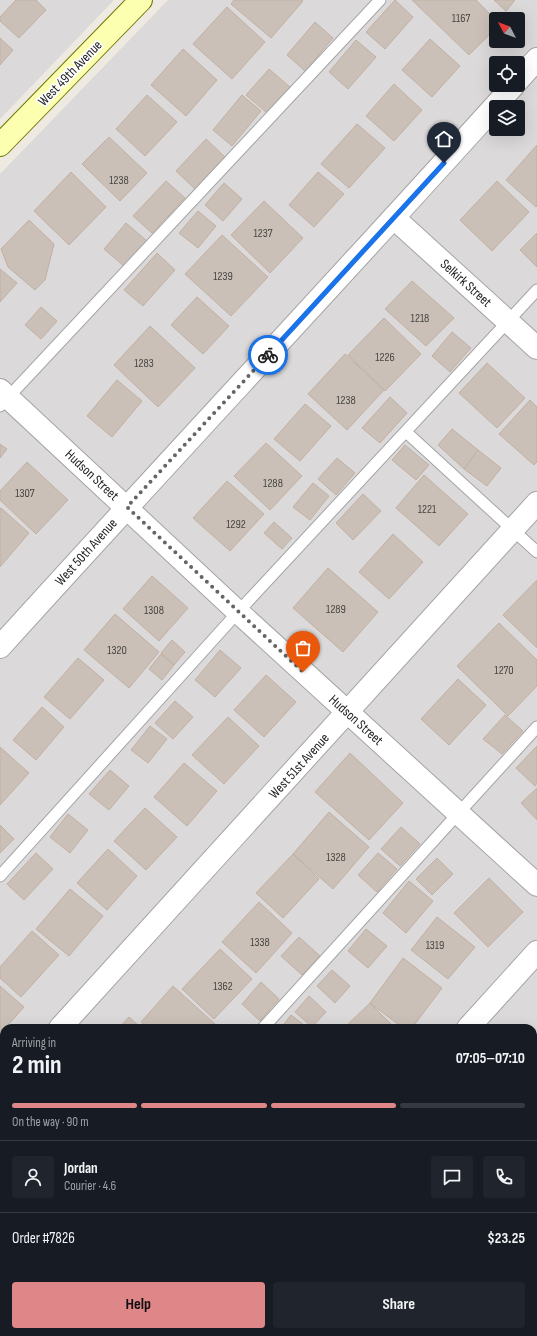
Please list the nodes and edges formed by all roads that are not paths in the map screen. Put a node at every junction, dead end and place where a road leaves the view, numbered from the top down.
1 (141, 0) edge
2 (380, 0) edge
3 (537, 59) edge
4 (525, 72) edge
5 (508, 92) edge
6 (0, 145) edge
7 (394, 218) junction
8 (537, 290) edge
9 (509, 322) junction
10 (537, 348) edge
11 (3, 398) edge
12 (406, 432) junction
13 (537, 503) edge
14 (127, 507) junction
15 (513, 530) junction
16 (537, 552) edge
17 (238, 612) junction
18 (0, 647) edge
19 (347, 712) junction
20 (537, 727) edge
21 (458, 813) junction
22 (0, 876) edge
23 (537, 885) edge
24 (537, 952) edge
25 (64, 1024) edge
26 (267, 1024) edge
27 (472, 1024) edge

1 - 6 street, West 49th Avenue
2 - 11 lane
3 - 4 street
5 - 7 street, West 50th Avenue
7 - 9 street, Selkirk Street
7 - 14 street, West 50th Avenue
8 - 9 lane
9 - 10 street, Selkirk Street
9 - 12 lane
11 - 14 street, Hudson Street
12 - 15 lane
12 - 17 lane
13 - 15 street, West 51st Avenue
14 - 17 street, Hudson Street
14 - 18 street, West 50th Avenue
15 - 16 lane
15 - 19 street, West 51st Avenue
17 - 19 street, Hudson Street
17 - 22 lane
19 - 21 street, Hudson Street
19 - 25 street, West 51st Avenue
20 - 21 lane
21 - 23 street, Hudson Street
21 - 26 lane
24 - 27 street

